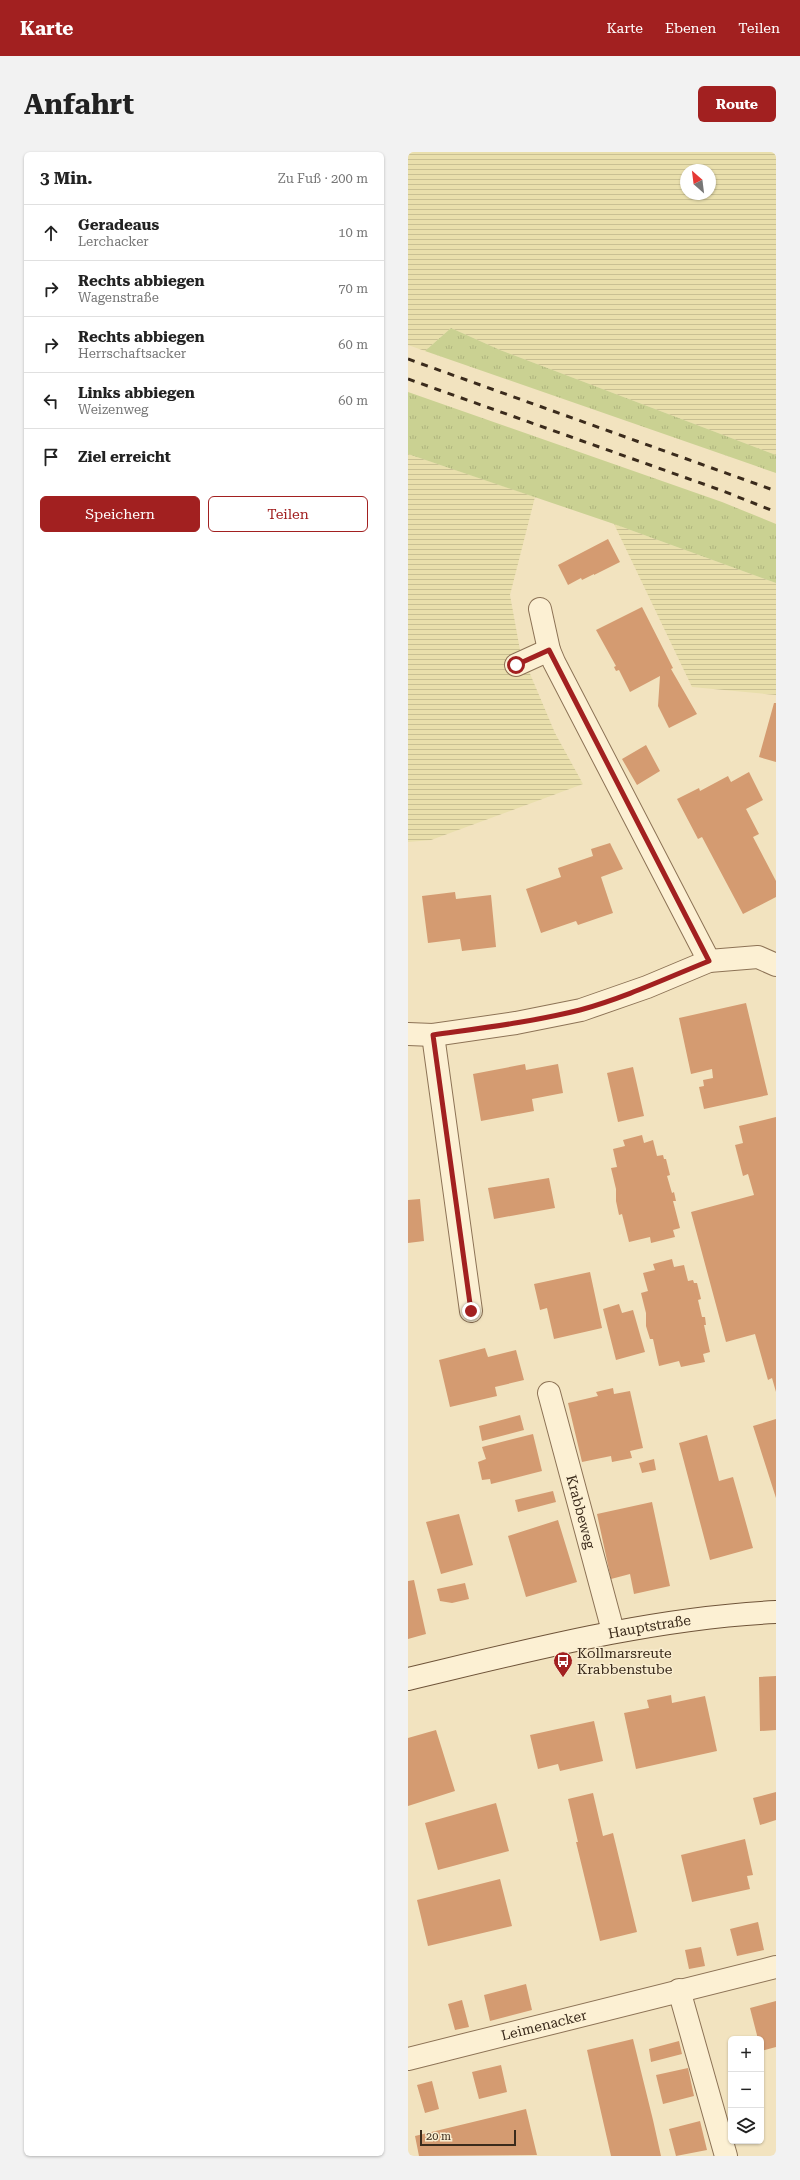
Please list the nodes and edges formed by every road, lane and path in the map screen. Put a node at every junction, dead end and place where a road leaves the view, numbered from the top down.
1 (540, 609) dead end
2 (549, 650) junction
3 (516, 665) dead end
4 (709, 961) junction
5 (776, 965) edge
6 (408, 1034) edge
7 (433, 1035) junction
8 (471, 1311) dead end
9 (549, 1393) dead end
10 (776, 1612) edge
11 (613, 1631) junction
12 (408, 1679) edge
13 (776, 1967) edge
14 (679, 1990) junction
15 (408, 2059) edge
16 (726, 2156) edge

1 - 2 street
2 - 3 street
2 - 4 street
4 - 5 street
4 - 7 street
6 - 7 street
7 - 8 street
9 - 11 street, Krabbeweg
10 - 11 street, Hauptstraße
11 - 12 street, Hauptstraße
13 - 14 street, Leimenacker
14 - 15 street, Leimenacker
14 - 16 street

